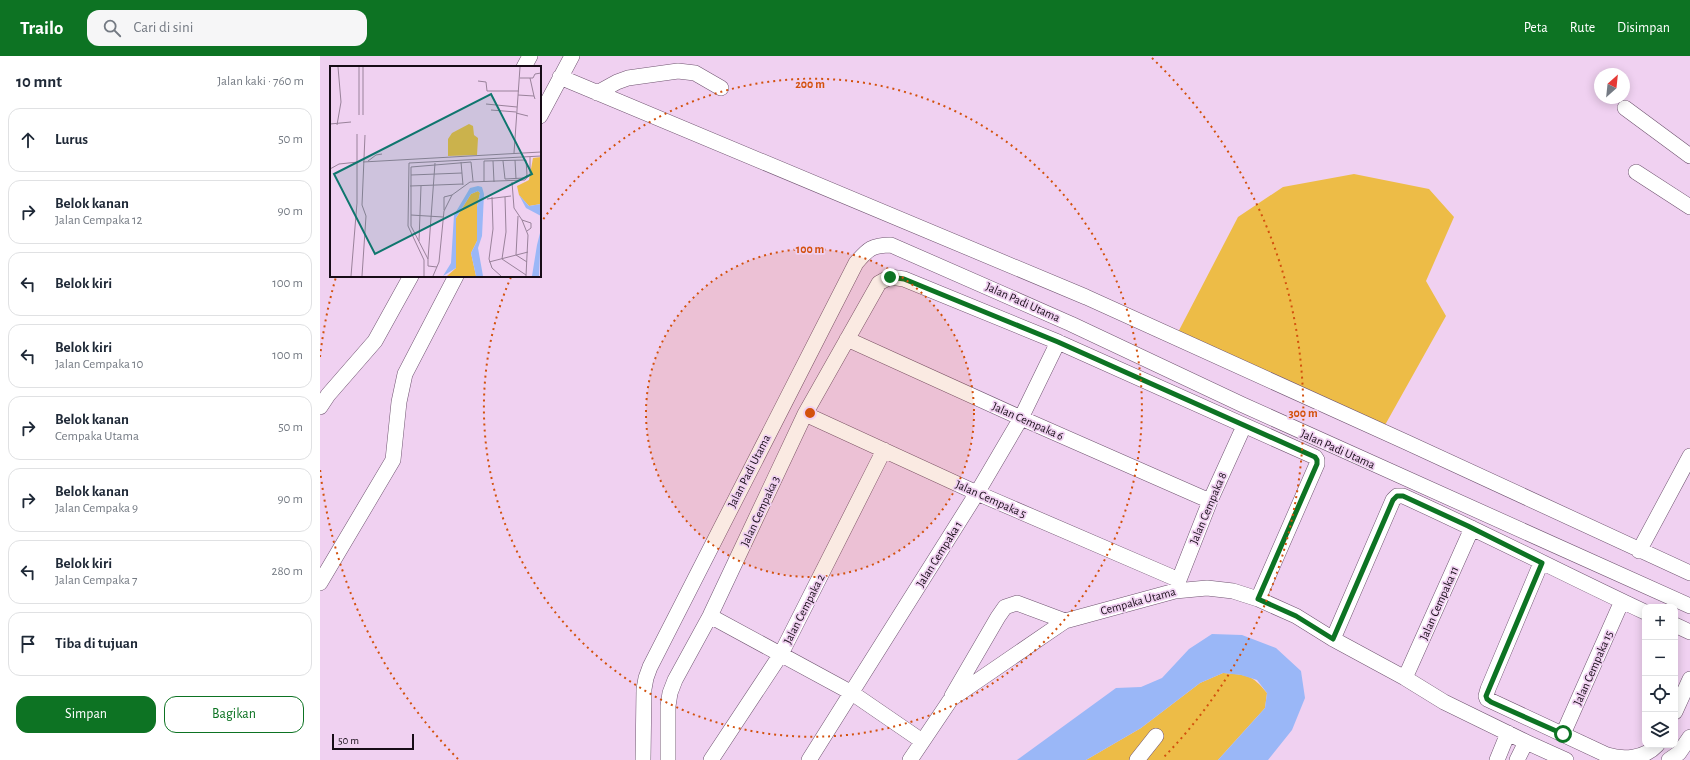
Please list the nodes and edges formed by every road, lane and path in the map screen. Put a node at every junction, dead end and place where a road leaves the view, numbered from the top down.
1 (572, 56) edge
2 (560, 77) junction
3 (721, 88) dead end
4 (597, 93) junction
5 (1624, 108) dead end
6 (541, 114) edge
7 (1690, 156) edge
8 (1636, 172) dead end
9 (1690, 207) edge
10 (410, 277) edge
11 (455, 277) edge
12 (847, 339) junction
13 (1058, 342) junction
14 (320, 408) edge
15 (805, 414) junction
16 (1021, 418) junction
17 (1244, 426) junction
18 (884, 450) junction
19 (1690, 458) edge
20 (977, 493) junction
21 (1210, 501) junction
22 (1472, 528) junction
23 (1639, 550) junction
24 (1542, 563) junction
25 (1690, 573) edge
26 (320, 584) edge
27 (1177, 585) junction
28 (1258, 599) junction
29 (1622, 601) junction
30 (1690, 606) edge
31 (1642, 611) edge
32 (710, 616) junction
33 (1065, 621) junction
34 (1678, 626) edge
35 (1690, 632) edge
36 (1333, 639) junction
37 (780, 654) junction
38 (1405, 678) junction
39 (1690, 679) edge
40 (852, 693) junction
41 (951, 699) junction
42 (1678, 705) edge
43 (1508, 733) junction
44 (1563, 734) junction
45 (1156, 736) dead end
46 (1690, 737) edge
47 (922, 741) junction
48 (1526, 742) junction
49 (1652, 748) edge
50 (643, 760) edge
51 (668, 760) edge
52 (711, 760) edge
53 (809, 760) edge
54 (910, 760) edge
55 (1137, 760) edge
56 (1497, 760) edge
57 (1517, 760) edge
58 (1566, 760) edge
59 (1669, 760) edge

1 - 2 street
2 - 4 street
2 - 6 street
3 - 4 street
4 - 23 street
5 - 7 street
8 - 9 street
10 - 14 street
11 - 26 street
12 - 13 street, Jalan Cempaka 3
12 - 15 street, Jalan Cempaka 3
12 - 16 street, Jalan Cempaka 6
13 - 16 street, Jalan Cempaka 1
13 - 17 street
15 - 18 street, Jalan Cempaka 5
15 - 32 street, Jalan Cempaka 3
16 - 20 street, Jalan Cempaka 1
16 - 21 street, Jalan Cempaka 6
17 - 21 street, Jalan Cempaka 8
17 - 28 street
18 - 20 street, Jalan Cempaka 5
18 - 37 street, Jalan Cempaka 2
19 - 23 street
20 - 27 street, Jalan Cempaka 5
20 - 40 street, Jalan Cempaka 1
21 - 27 street, Jalan Cempaka 8
22 - 24 street
22 - 36 street
22 - 38 street, Jalan Cempaka 11
23 - 25 street
24 - 29 street
24 - 44 street
27 - 28 street, Cempaka Utama
27 - 33 street, Cempaka Utama
28 - 36 street, Cempaka Utama
29 - 31 street
29 - 44 street, Jalan Cempaka 15
30 - 50 street, Jalan Padi Utama
32 - 37 street
32 - 51 street, Jalan Cempaka 3
33 - 41 street, Cempaka Utama
33 - 41 street
34 - 35 street
36 - 38 street, Cempaka Utama
37 - 40 street
37 - 52 street, Jalan Cempaka 2
38 - 43 street, Cempaka Utama
39 - 42 street
40 - 47 street
40 - 53 street, Jalan Cempaka 1
41 - 47 street, Cempaka Utama
43 - 48 street, Cempaka Utama
43 - 56 street
44 - 49 street
45 - 55 street
46 - 59 street
47 - 54 street, Cempaka Utama
48 - 57 street
48 - 58 street, Cempaka Utama

